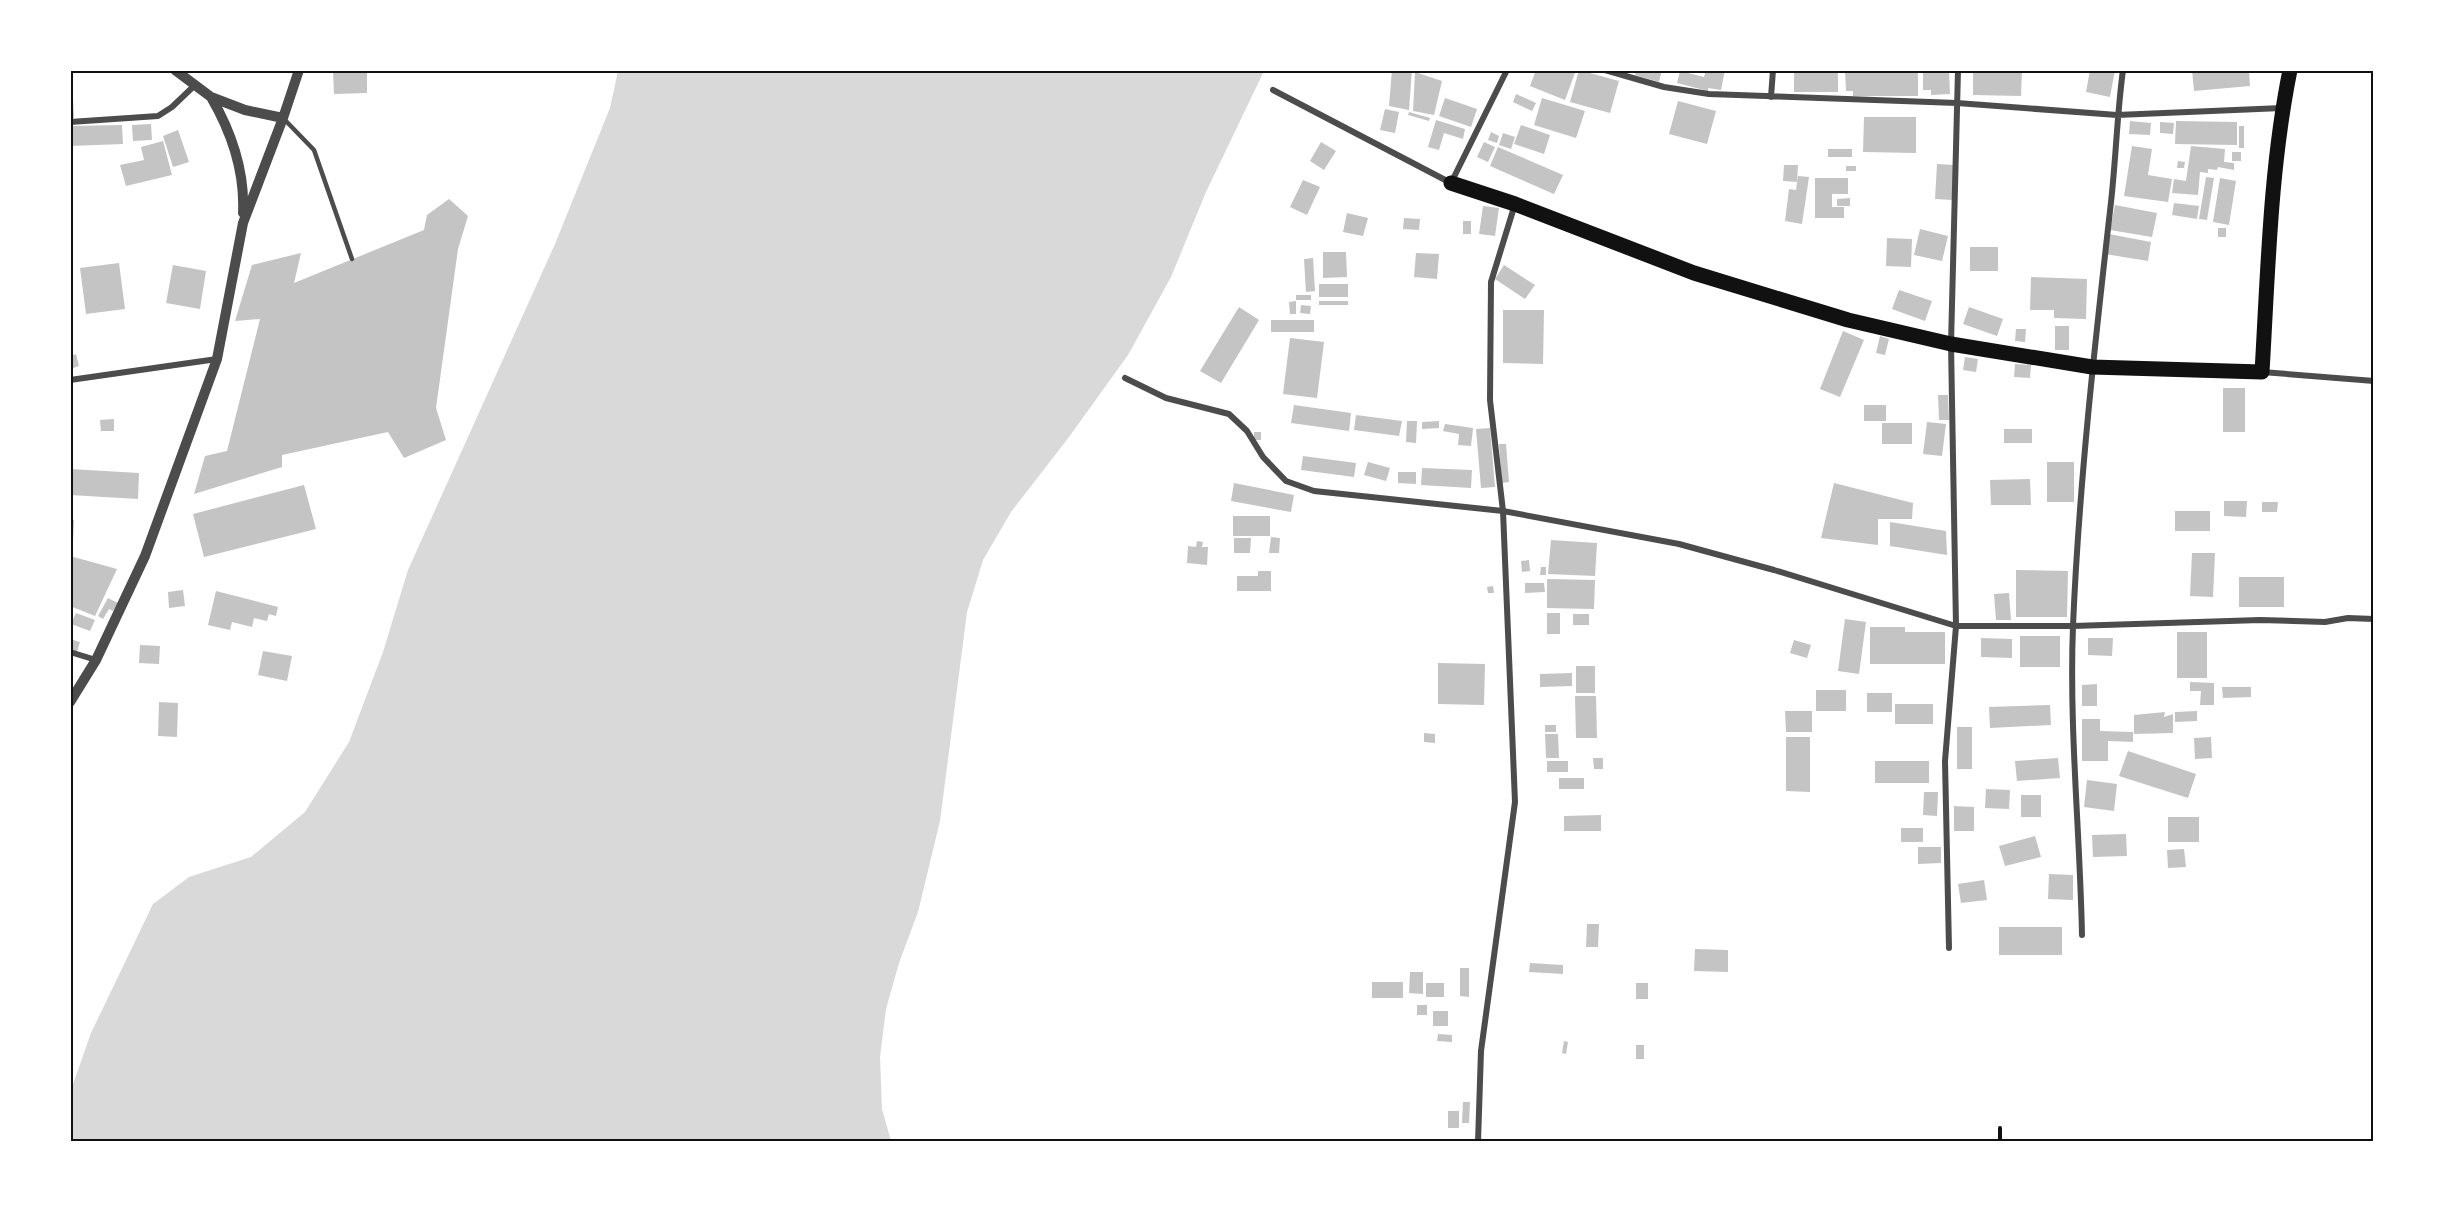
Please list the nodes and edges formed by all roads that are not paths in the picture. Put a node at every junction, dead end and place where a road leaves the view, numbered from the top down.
1 (174, 70) edge
2 (299, 70) edge
3 (1507, 70) edge
4 (1605, 70) edge
5 (1773, 70) edge
6 (1958, 70) edge
7 (2123, 70) edge
8 (2290, 70) edge
9 (195, 85) junction
10 (1273, 90) dead end
11 (211, 96) junction
12 (1771, 97) junction
13 (1958, 103) junction
14 (2283, 108) junction
15 (2117, 115) junction
16 (283, 118) junction
17 (70, 122) edge
18 (1451, 183) junction
19 (1515, 204) junction
20 (243, 223) junction
21 (352, 259) dead end
22 (1951, 344) junction
23 (217, 359) junction
24 (2092, 367) junction
25 (2262, 372) junction
26 (1125, 378) dead end
27 (70, 380) edge
28 (2373, 381) edge
29 (1503, 511) junction
30 (2373, 619) edge
31 (1956, 626) junction
32 (2073, 626) junction
33 (70, 652) edge
34 (96, 660) junction
35 (70, 702) edge
36 (2082, 935) dead end
37 (1949, 948) dead end
38 (1478, 1142) edge

1 - 9 street
2 - 16 street
3 - 18 street
4 - 12 street
5 - 12 street
6 - 13 street
7 - 15 street
8 - 14 main road
9 - 11 street
9 - 17 street
10 - 18 street
11 - 16 street
11 - 20 street
12 - 13 street
13 - 15 street
13 - 22 street
14 - 15 street
14 - 25 main road
15 - 24 street
16 - 20 street
16 - 21 lane
18 - 19 main road
19 - 22 main road
19 - 29 street
20 - 23 street
22 - 24 main road
22 - 31 street
23 - 27 street
23 - 34 street
24 - 25 main road
24 - 32 street
25 - 28 street
26 - 29 street
29 - 31 street
29 - 38 street
30 - 32 street
31 - 32 street
31 - 37 street
32 - 36 street
33 - 34 street
34 - 35 street

